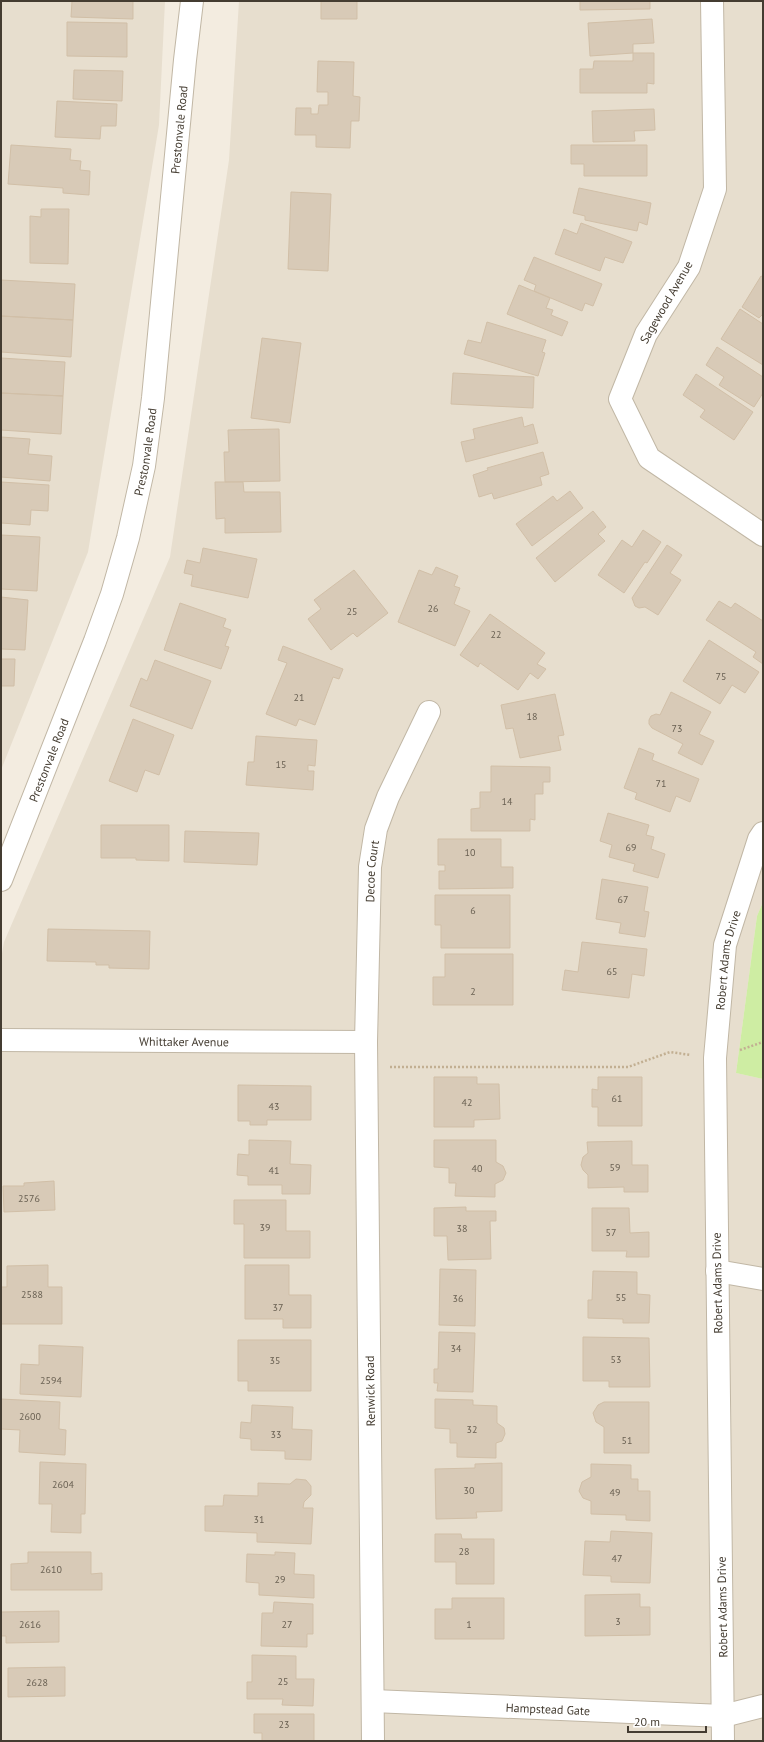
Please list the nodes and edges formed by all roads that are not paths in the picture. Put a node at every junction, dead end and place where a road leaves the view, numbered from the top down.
1 (192, 1) edge
2 (712, 1) edge
3 (763, 534) edge
4 (429, 712) dead end
5 (763, 833) edge
6 (1, 880) edge
7 (1, 1040) edge
8 (366, 1042) junction
9 (717, 1271) junction
10 (763, 1279) edge
11 (373, 1701) junction
12 (763, 1706) edge
13 (723, 1716) junction
14 (373, 1741) edge
15 (723, 1741) edge

1 - 6 street, Prestonvale Road
2 - 3 street, Sagewood Avenue
4 - 8 street, Decoe Court
5 - 9 street, Robert Adams Drive
7 - 8 street, Whittaker Avenue
8 - 11 street, Renwick Road
9 - 10 street
9 - 13 street, Robert Adams Drive
11 - 13 street, Hampstead Gate
11 - 14 street, Renwick Road
12 - 13 street, Hampstead Gate
13 - 15 street, Robert Adams Drive

